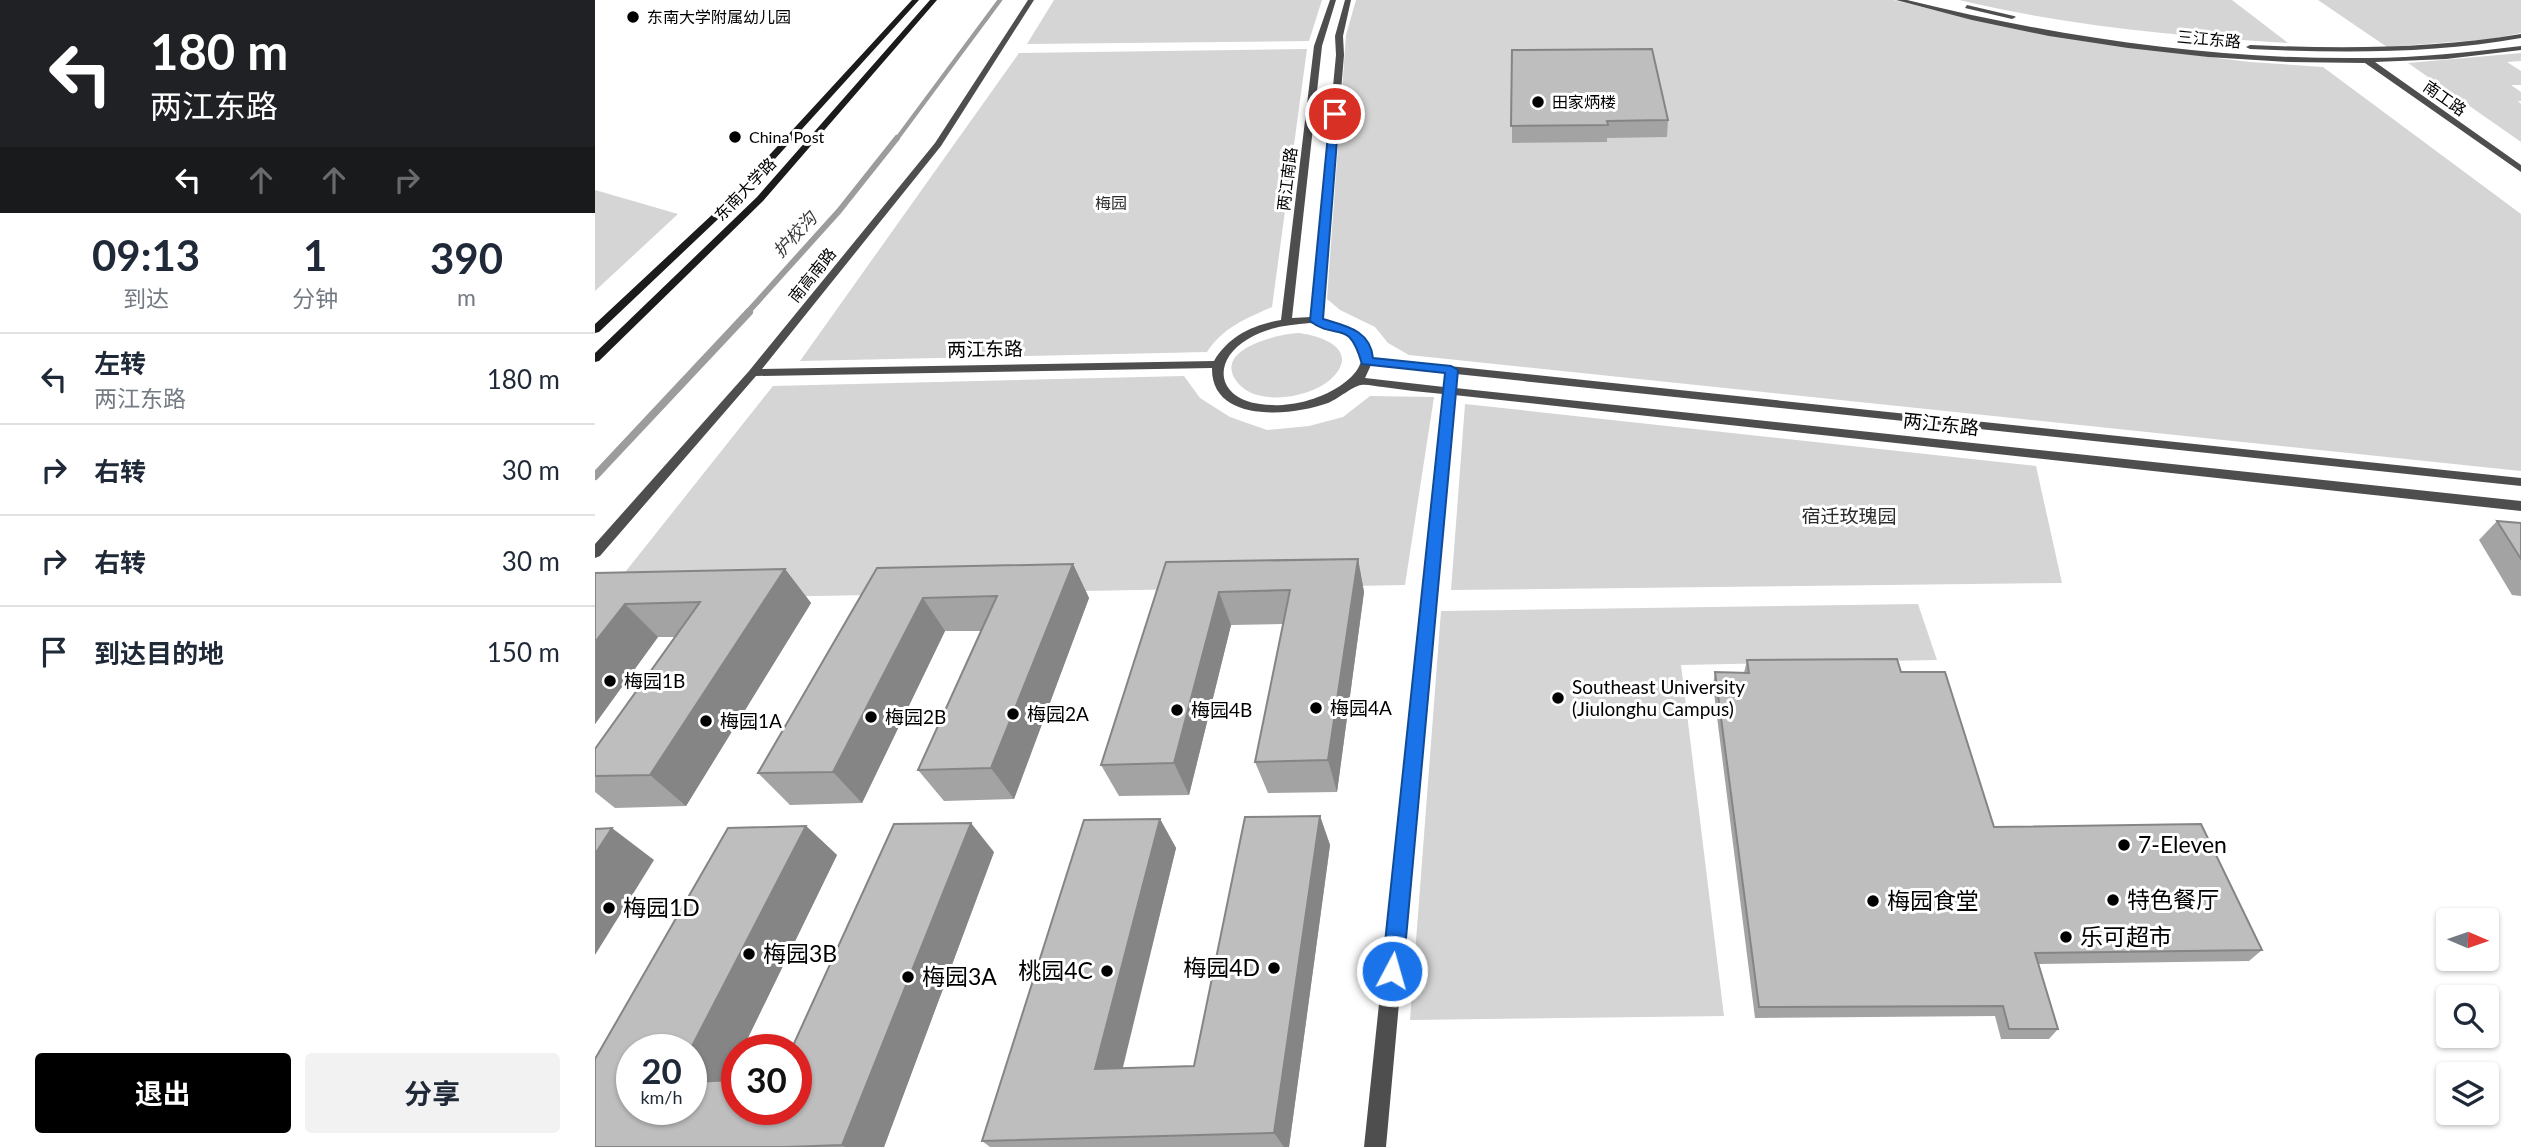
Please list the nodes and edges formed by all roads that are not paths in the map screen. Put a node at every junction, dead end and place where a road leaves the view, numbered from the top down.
1 (916, 0) edge
2 (935, 0) edge
3 (1031, 0) edge
4 (1333, 0) edge
5 (1348, 0) edge
6 (1899, 0) edge
7 (1936, 0) edge
8 (2037, 22) dead end
9 (2106, 33) dead end
10 (2120, 35) dead end
11 (2521, 36) edge
12 (2234, 46) dead end
13 (2521, 48) edge
14 (2352, 50) junction
15 (2367, 60) junction
16 (2521, 169) edge
17 (1316, 321) junction
18 (1286, 322) junction
19 (595, 330) edge
20 (595, 359) edge
21 (1366, 361) junction
22 (1217, 364) junction
23 (1451, 370) junction
24 (753, 373) junction
25 (1356, 381) junction
26 (1449, 390) junction
27 (2521, 482) edge
28 (2521, 506) edge
29 (595, 553) edge
30 (1375, 1147) edge

1 - 19 main road, 东南大学路
2 - 20 main road, 东南大学路
3 - 24 street, 南高南路
4 - 18 street, 两江南路
5 - 17 street
6 - 15 street, 三江东路
7 - 8 street
9 - 10 street
11 - 14 street, 三江东路
12 - 14 street, 三江东路
13 - 15 street, 三江东路
14 - 15 street, 南工路
15 - 16 street, 南工路
17 - 18 street
17 - 21 street
18 - 22 street
21 - 23 street, 两江东路
21 - 25 street
22 - 24 street, 两江东路
22 - 25 street
23 - 26 street
23 - 27 street, 两江东路
24 - 29 street, 南高南路
25 - 26 street, 两江东路
26 - 28 street, 两江东路
26 - 30 street

